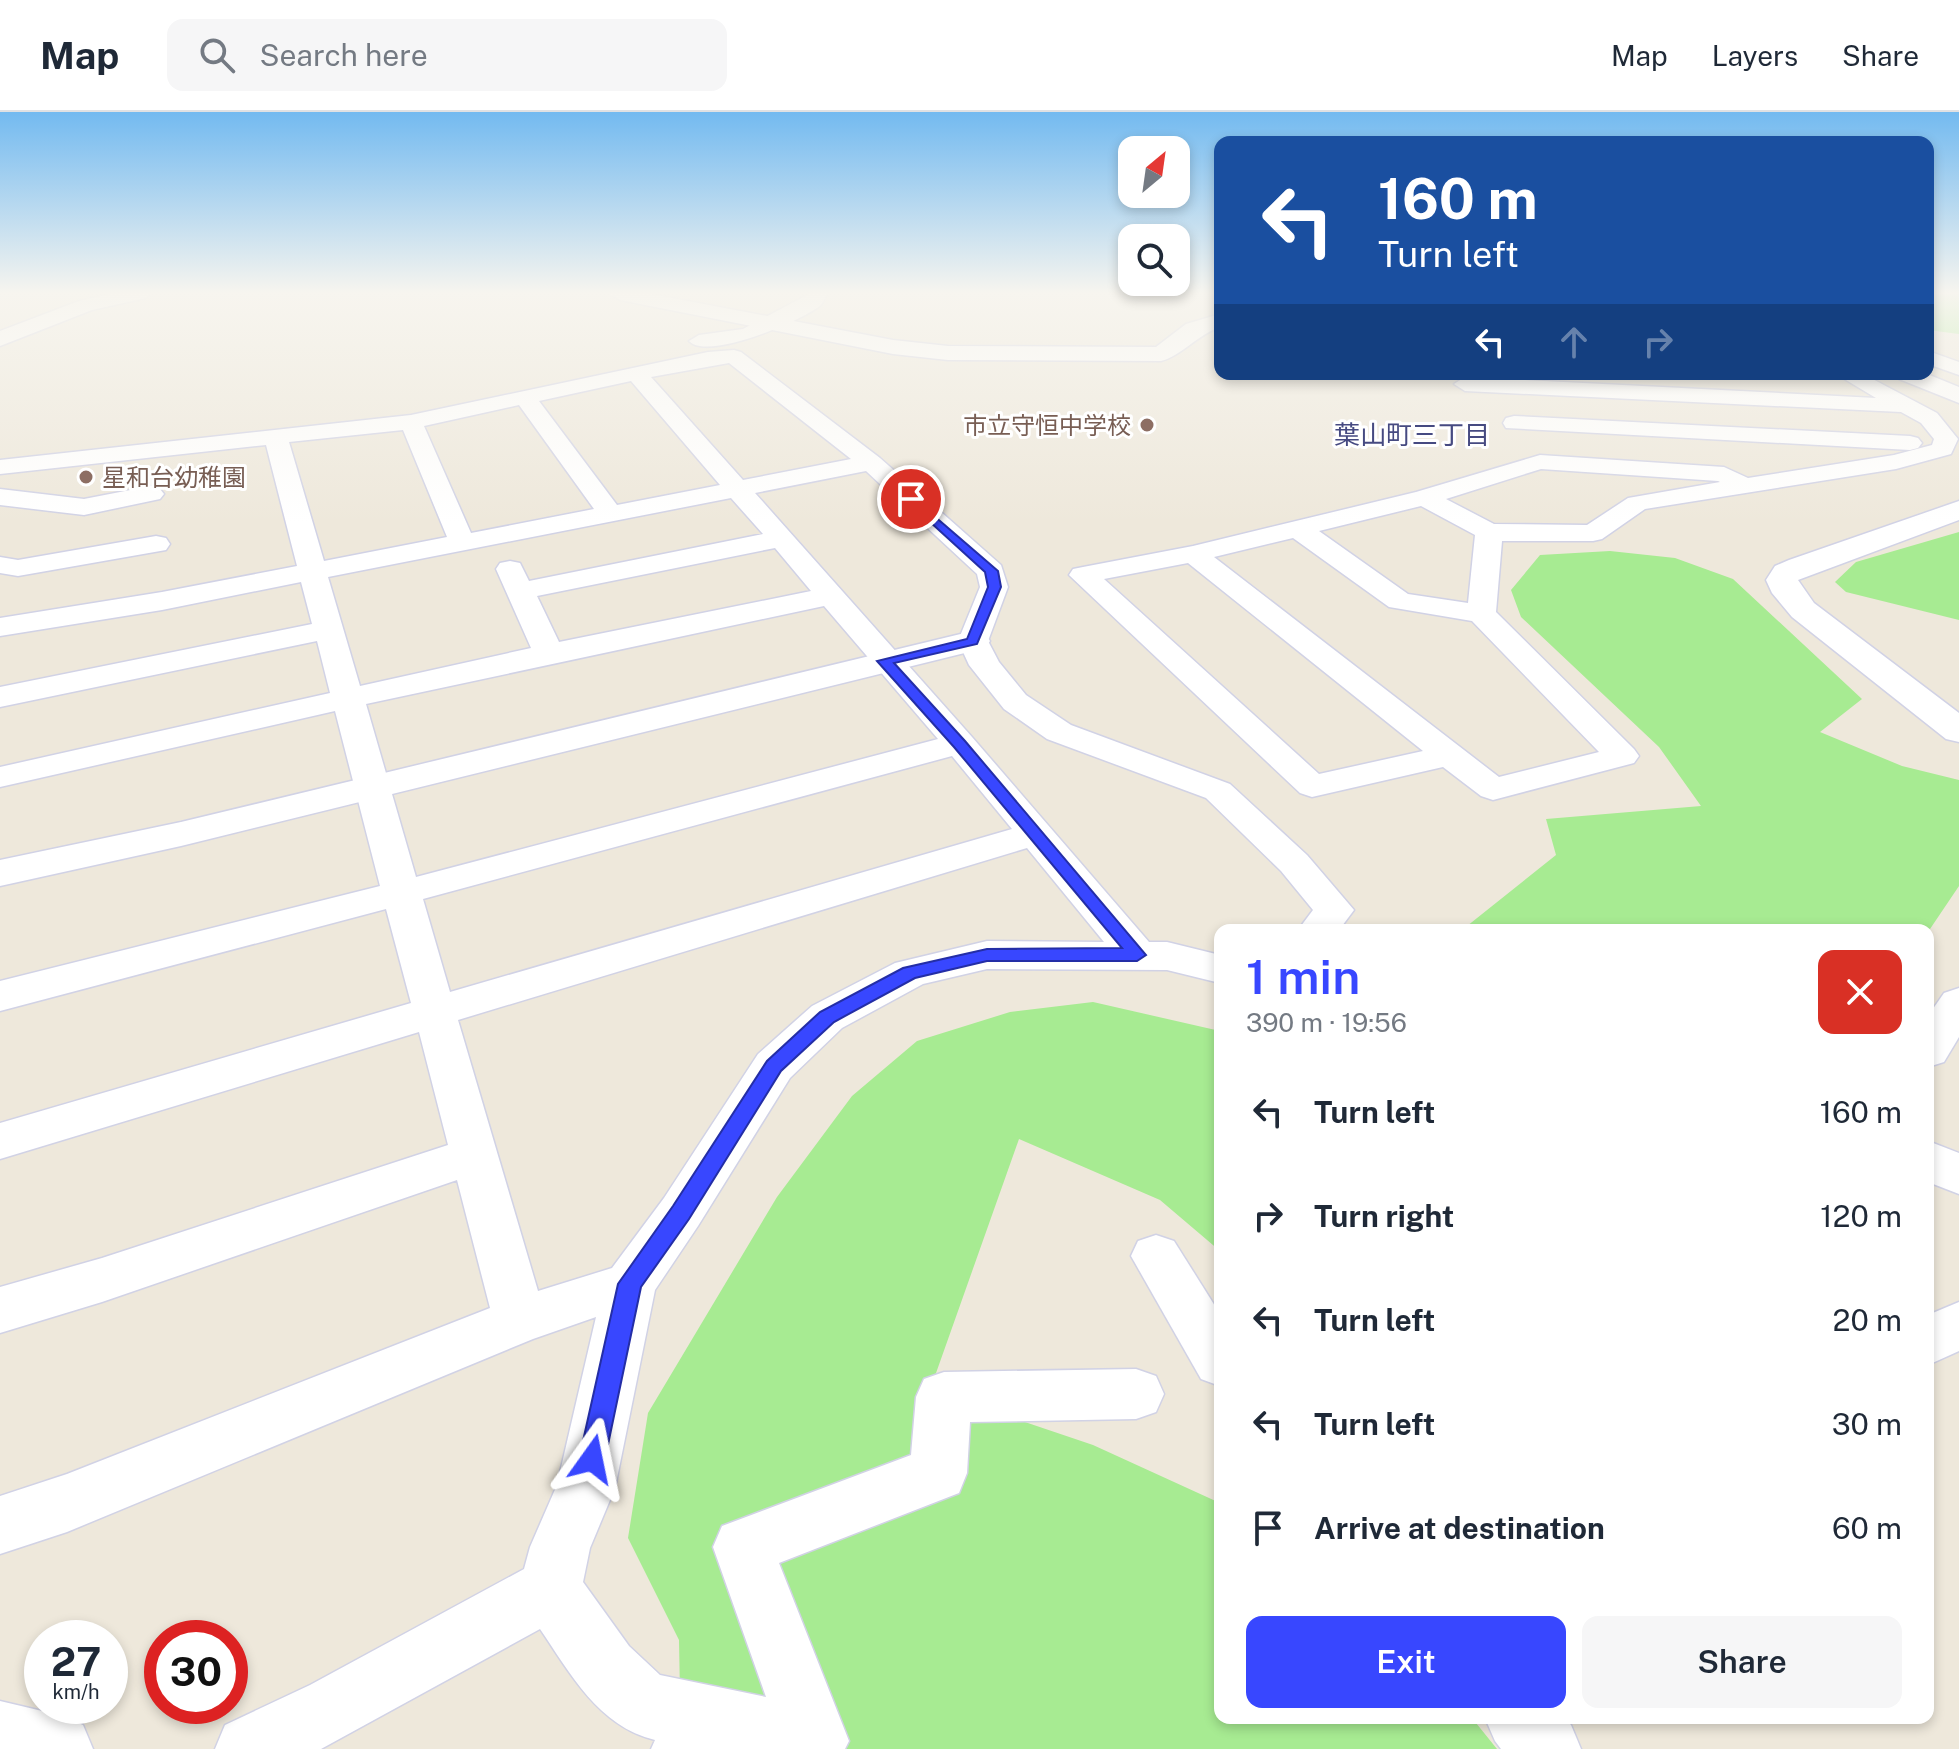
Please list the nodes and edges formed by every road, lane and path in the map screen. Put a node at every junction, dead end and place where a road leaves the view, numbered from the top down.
1 (555, 370) edge
2 (656, 370) edge
3 (752, 370) edge
4 (637, 374) junction
5 (1458, 380) edge
6 (1474, 380) edge
7 (1858, 380) edge
8 (1921, 380) edge
9 (1959, 396) edge
10 (525, 398) junction
11 (1905, 406) junction
12 (238, 419) dead end
13 (411, 422) junction
14 (1514, 423) junction
15 (275, 436) junction
16 (1945, 445) junction
17 (146, 450) junction
18 (1540, 462) junction
19 (871, 463) junction
20 (0, 467) edge
21 (1746, 487) junction
22 (738, 489) junction
23 (151, 494) junction
24 (0, 497) edge
25 (1424, 498) junction
26 (1959, 510) edge
27 (611, 514) junction
28 (1298, 529) junction
29 (1489, 532) junction
30 (495, 536) junction
31 (780, 539) junction
32 (462, 542) junction
33 (156, 544) junction
34 (1193, 554) junction
35 (0, 565) edge
36 (312, 572) junction
37 (520, 591) junction
38 (828, 596) junction
39 (162, 601) junction
40 (1481, 614) junction
41 (0, 627) edge
42 (328, 630) junction
43 (973, 641) junction
44 (549, 653) junction
45 (884, 661) junction
46 (0, 697) edge
47 (348, 701) junction
48 (1959, 731) edge
49 (960, 744) junction
50 (1449, 755) junction
51 (0, 777) edge
52 (372, 788) junction
53 (1034, 834) junction
54 (0, 873) edge
55 (401, 893) junction
56 (1323, 924) edge
57 (1137, 955) junction
58 (1214, 968) edge
59 (0, 996) edge
60 (1959, 1003) edge
61 (435, 1012) junction
62 (1934, 1042) edge
63 (0, 1141) edge
64 (474, 1155) junction
65 (1934, 1163) edge
66 (1959, 1175) edge
67 (1156, 1256) dead end
68 (630, 1284) junction
69 (0, 1310) edge
70 (520, 1320) junction
71 (1959, 1325) edge
72 (1934, 1338) edge
73 (1214, 1352) edge
74 (1136, 1394) dead end
75 (0, 1525) edge
76 (550, 1589) junction
77 (1524, 1724) edge
78 (696, 1733) edge
79 (0, 1734) edge
80 (59, 1749) edge
81 (249, 1749) edge
82 (1547, 1749) edge

1 - 12 street
2 - 4 street
3 - 19 street
4 - 10 street
4 - 22 street
5 - 14 street
6 - 11 street
7 - 11 street
8 - 9 street
10 - 13 street
10 - 27 street
11 - 16 street
13 - 15 street
13 - 32 street
14 - 16 street
14 - 18 street
15 - 17 street
15 - 36 street
16 - 21 street
17 - 20 street
17 - 23 street
18 - 21 street
18 - 25 street
19 - 22 street
19 - 43 street
21 - 29 street
22 - 27 street
22 - 31 street
23 - 24 street
23 - 33 street
25 - 28 street
25 - 29 street
26 - 48 street
27 - 30 street
28 - 34 street
28 - 40 street
29 - 40 street
30 - 32 street
30 - 37 street
31 - 37 street
31 - 38 street
32 - 36 street
33 - 35 street
33 - 39 street
34 - 50 street
34 - 50 street
36 - 39 street
36 - 42 street
37 - 44 street
38 - 44 street
38 - 45 street
39 - 41 street
40 - 50 street
42 - 46 street
42 - 47 street
43 - 45 street
43 - 56 street
44 - 47 street
45 - 49 street
45 - 52 street
47 - 51 street
47 - 52 street
49 - 53 street
49 - 55 street
52 - 54 street
52 - 55 street
53 - 57 street
53 - 61 street
55 - 59 street
55 - 61 street
57 - 58 street
57 - 68 street
60 - 62 street
61 - 63 street
61 - 64 street
64 - 69 street
64 - 70 street
65 - 66 street
67 - 73 street
68 - 70 street
68 - 76 street
70 - 75 street
71 - 72 street
74 - 78 street
76 - 78 street
76 - 81 street
77 - 82 street
79 - 80 street

